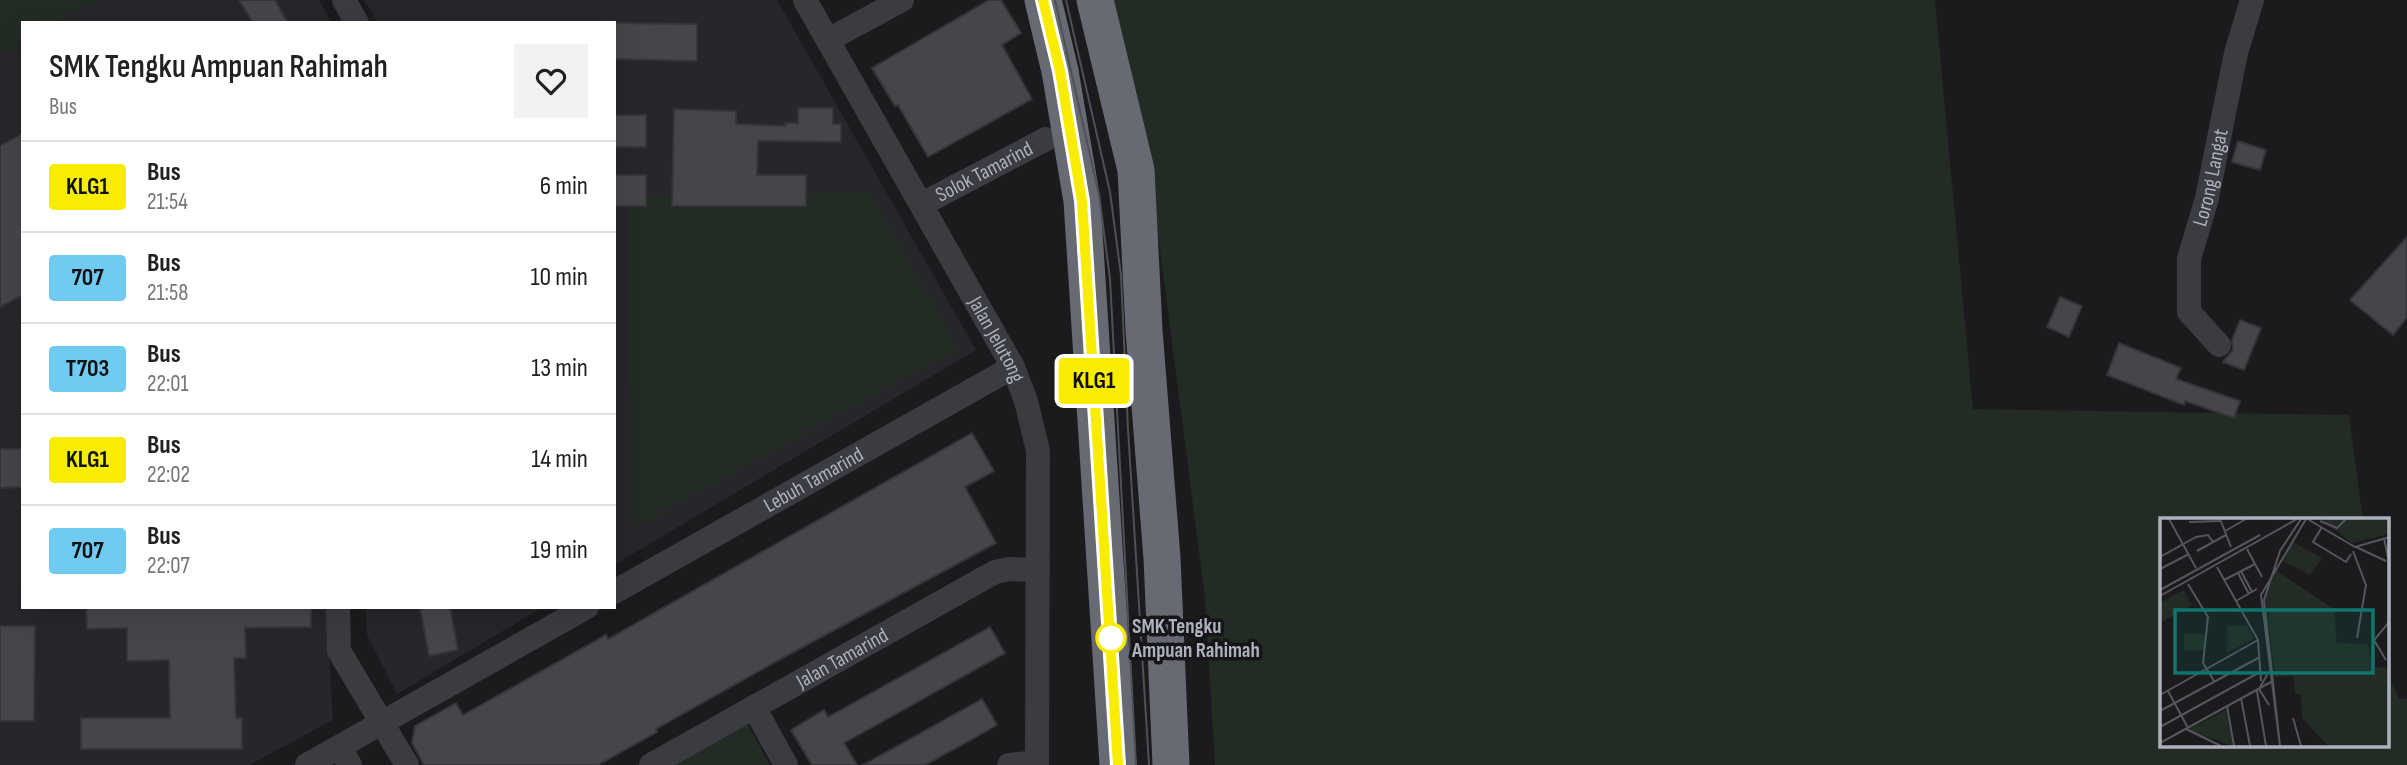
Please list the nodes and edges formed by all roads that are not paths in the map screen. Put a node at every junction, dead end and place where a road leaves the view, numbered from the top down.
1 (344, 0) edge
2 (805, 0) edge
3 (902, 0) edge
4 (1043, 0) edge
5 (1096, 0) edge
6 (2252, 0) edge
7 (356, 21) edge
8 (828, 40) junction
9 (1046, 139) dead end
10 (922, 204) junction
11 (2219, 345) dead end
12 (1013, 367) junction
13 (1038, 570) junction
14 (616, 591) edge
15 (338, 609) edge
16 (583, 609) edge
17 (754, 707) junction
18 (382, 723) junction
19 (345, 756) edge
20 (1037, 764) edge
21 (307, 765) edge
22 (407, 765) edge
23 (651, 765) edge
24 (786, 765) edge
25 (1009, 765) edge
26 (1118, 765) edge
27 (1171, 765) edge

1 - 7 street
2 - 8 street, Jalan Jelutong
3 - 8 street
4 - 26 highway
5 - 27 highway
6 - 11 street, Lorong Langat
8 - 10 street, Jalan Jelutong
9 - 10 street, Solok Tamarind
10 - 12 street, Jalan Jelutong
12 - 13 street, Jalan Jelutong
12 - 14 street, Lebuh Tamarind
13 - 17 street, Jalan Tamarind
13 - 20 street, Jalan Jelutong
15 - 18 street
16 - 18 street
17 - 23 street, Jalan Tamarind
17 - 24 street
18 - 19 street
18 - 22 street
19 - 21 street
20 - 25 street

